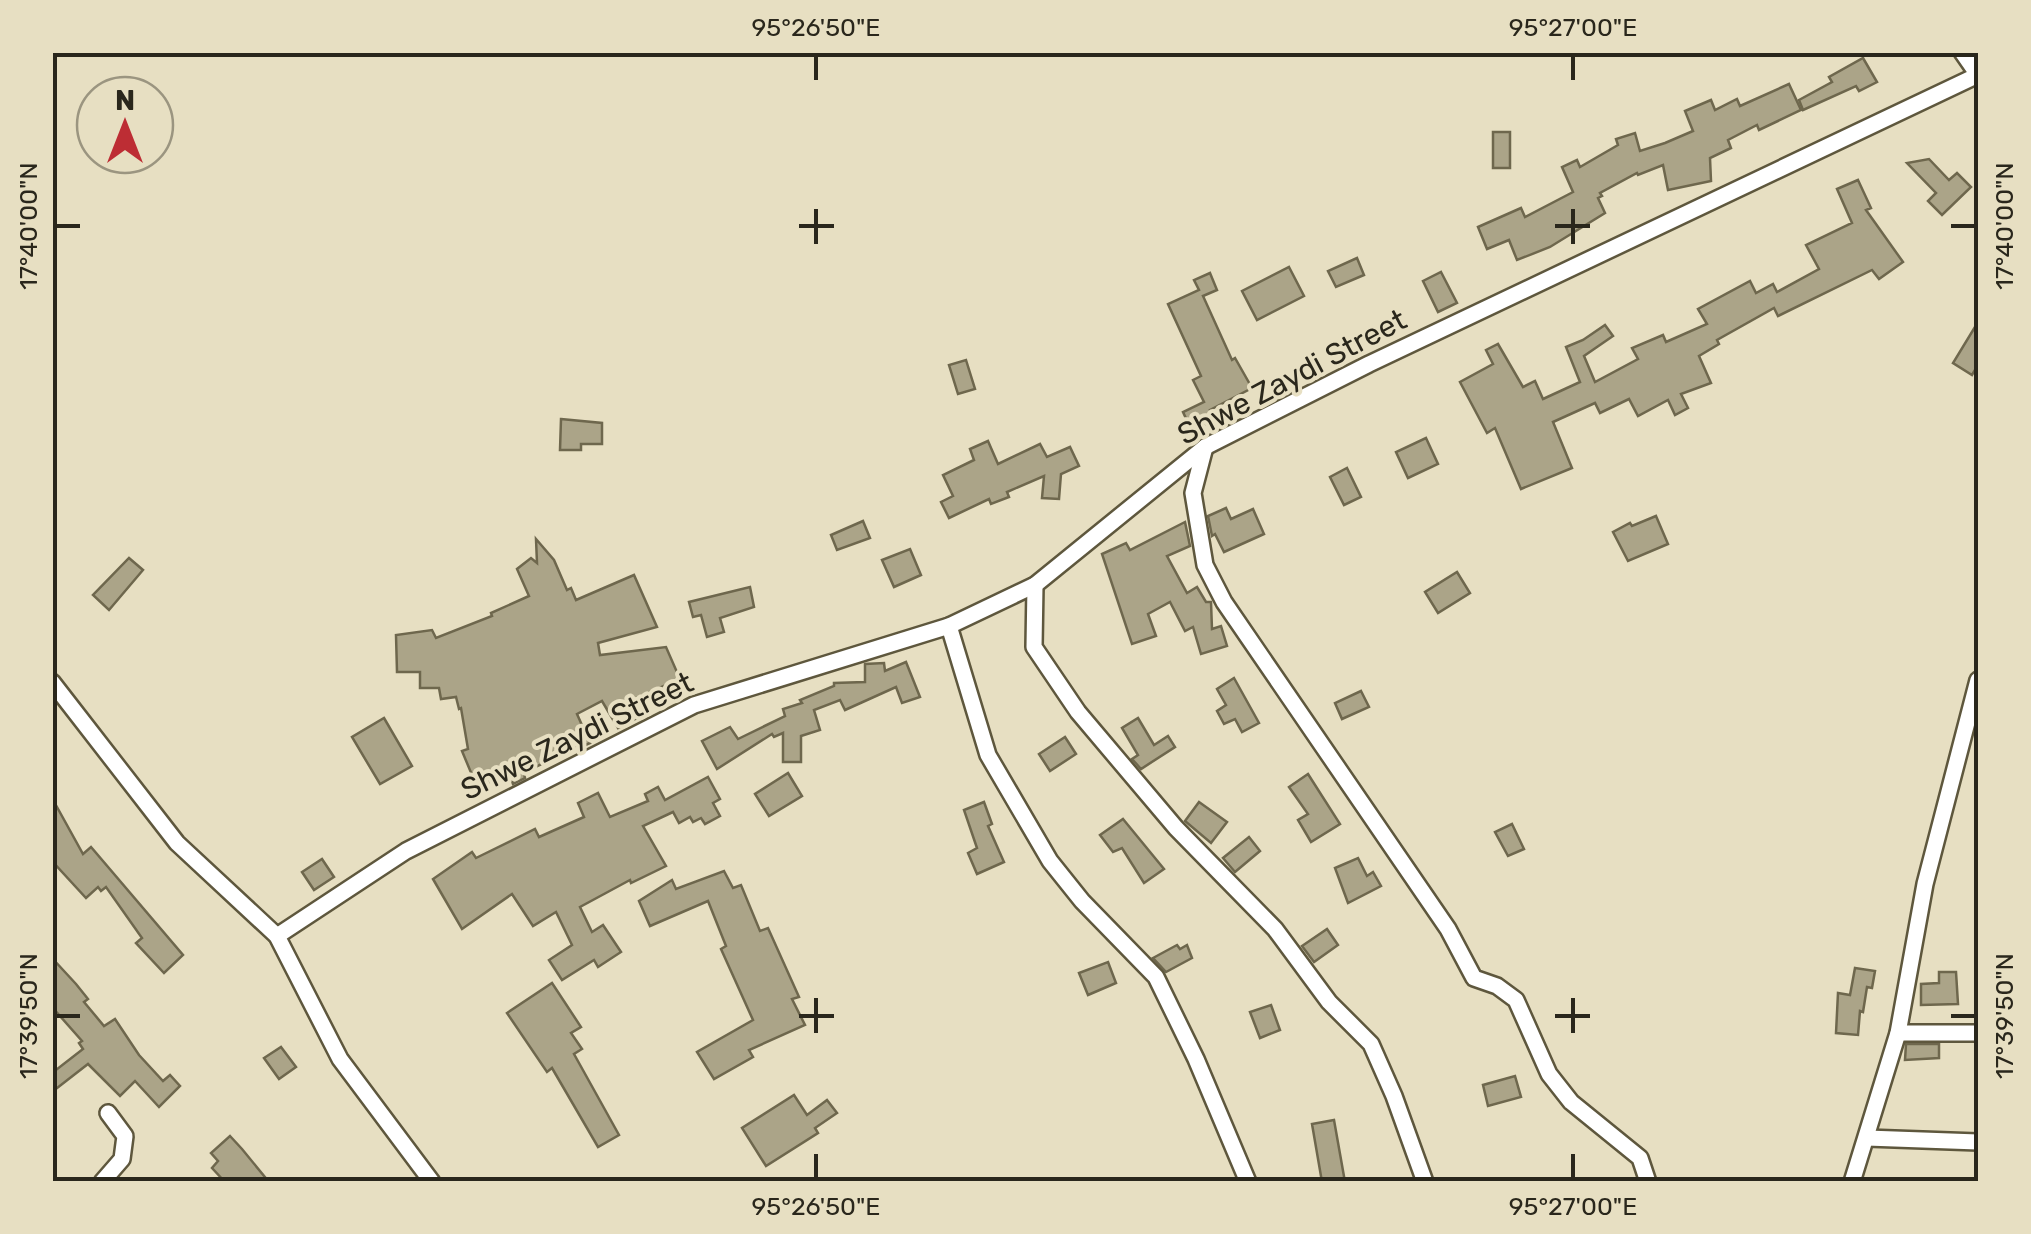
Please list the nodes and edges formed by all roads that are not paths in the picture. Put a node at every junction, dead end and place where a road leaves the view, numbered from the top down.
1 (1962, 52) edge
2 (1978, 75) edge
3 (1205, 447) junction
4 (1035, 584) junction
5 (949, 626) junction
6 (1978, 680) edge
7 (52, 682) edge
8 (277, 936) junction
9 (1898, 1033) junction
10 (1978, 1033) edge
11 (108, 1113) dead end
12 (1867, 1138) junction
13 (1978, 1142) edge
14 (102, 1182) edge
15 (432, 1182) edge
16 (1248, 1182) edge
17 (1426, 1182) edge
18 (1648, 1182) edge
19 (1852, 1182) edge

1 - 2 street
2 - 3 street, Shwe Zaydi Street
3 - 4 street, Shwe Zaydi Street
3 - 18 street
4 - 5 street, Shwe Zaydi Street
4 - 17 street
5 - 8 street, Shwe Zaydi Street
5 - 16 street
6 - 9 street
7 - 8 street
8 - 15 street
9 - 10 street
9 - 12 street
11 - 14 street
12 - 13 street
12 - 19 street

